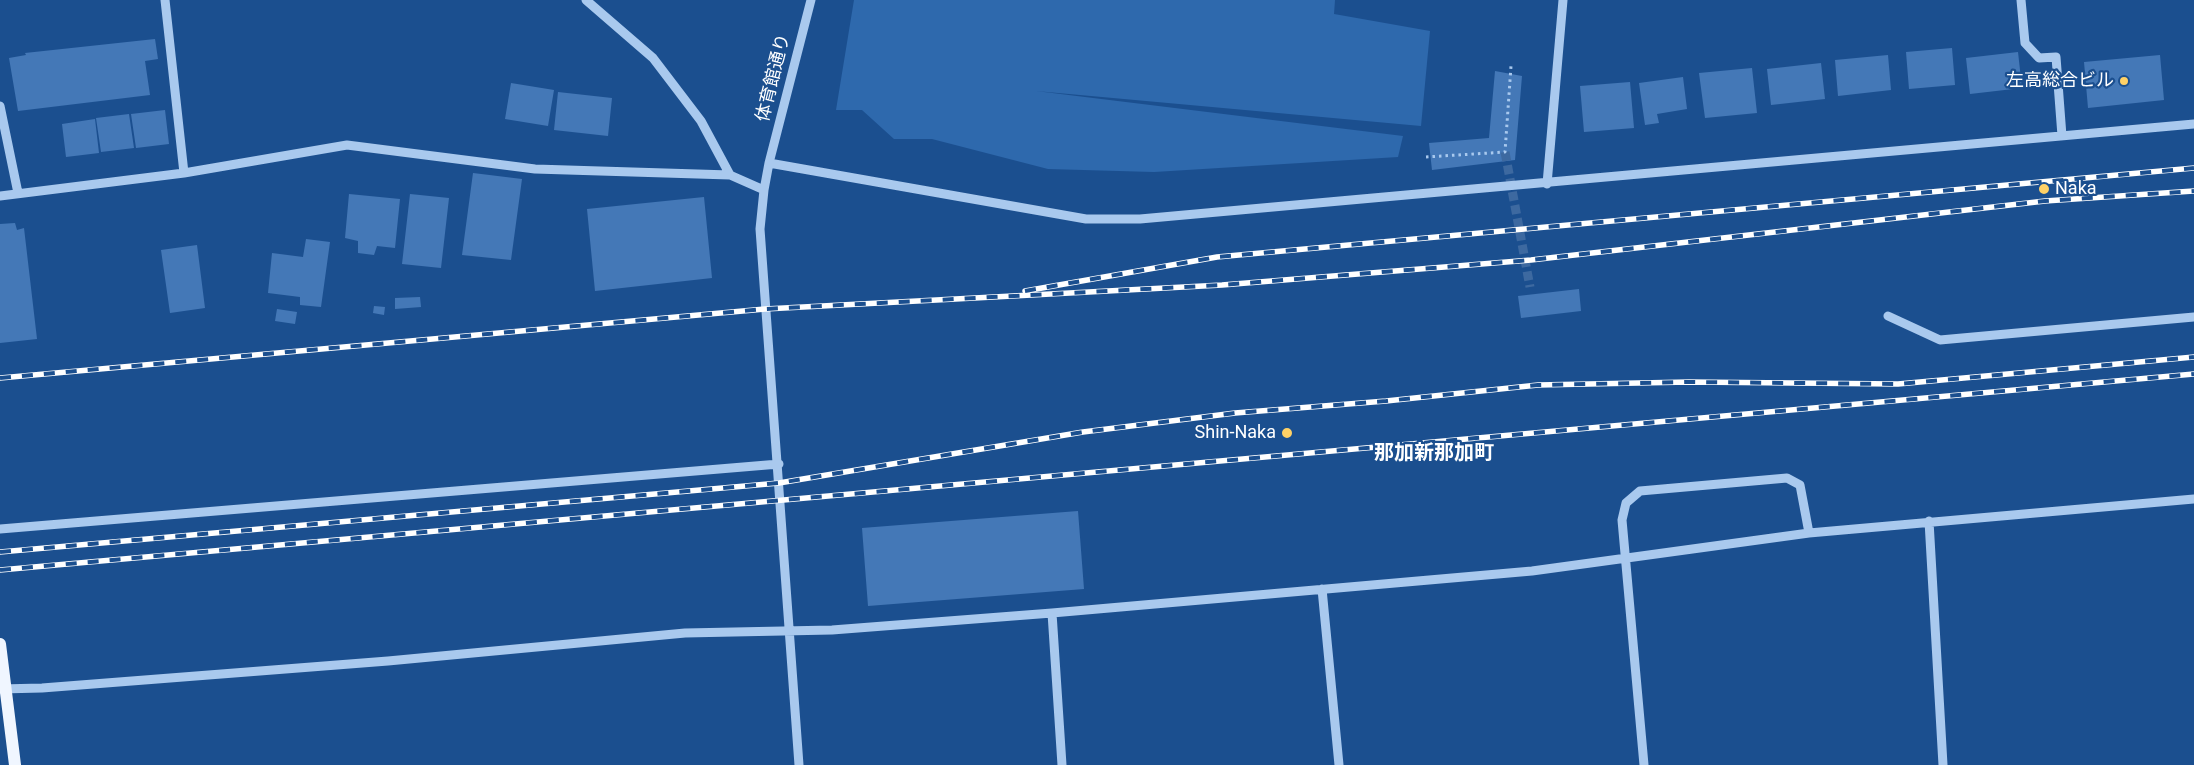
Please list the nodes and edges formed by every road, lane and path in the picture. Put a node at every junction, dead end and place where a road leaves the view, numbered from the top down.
1 (165, 0) edge
2 (586, 0) edge
3 (811, 0) edge
4 (1563, 0) edge
5 (2021, 0) edge
6 (1511, 66) dead end
7 (0, 106) edge
8 (2194, 124) edge
9 (2062, 136) junction
10 (1426, 157) dead end
11 (769, 163) junction
12 (184, 173) junction
13 (730, 175) junction
14 (1547, 184) junction
15 (764, 190) junction
16 (18, 193) junction
17 (0, 196) edge
18 (1888, 316) dead end
19 (2194, 317) edge
20 (779, 464) junction
21 (2194, 499) edge
22 (1929, 521) junction
23 (0, 529) edge
24 (1809, 532) junction
25 (1625, 559) junction
26 (1322, 588) junction
27 (1052, 613) junction
28 (788, 630) junction
29 (0, 644) edge
30 (0, 689) edge
31 (15, 765) edge
32 (799, 765) edge
33 (1062, 765) edge
34 (1339, 765) edge
35 (1644, 765) edge
36 (1943, 765) edge

1 - 12 street
2 - 13 street
3 - 11 street, 体育館通り
4 - 14 street
5 - 9 street
6 - 10 path
7 - 16 street
8 - 9 street
9 - 14 street
11 - 14 street
11 - 15 street, 体育館通り
12 - 13 street
12 - 16 street
13 - 15 street
15 - 20 street, 体育館通り
16 - 17 street
18 - 19 street
20 - 23 street
20 - 28 street, 体育館通り
21 - 22 street
22 - 24 street
22 - 36 street
24 - 25 street
24 - 25 street
25 - 26 street
25 - 35 street
26 - 27 street
26 - 34 street
27 - 28 street
27 - 33 street
28 - 30 street
28 - 32 street, 体育館通り
29 - 31 main road

